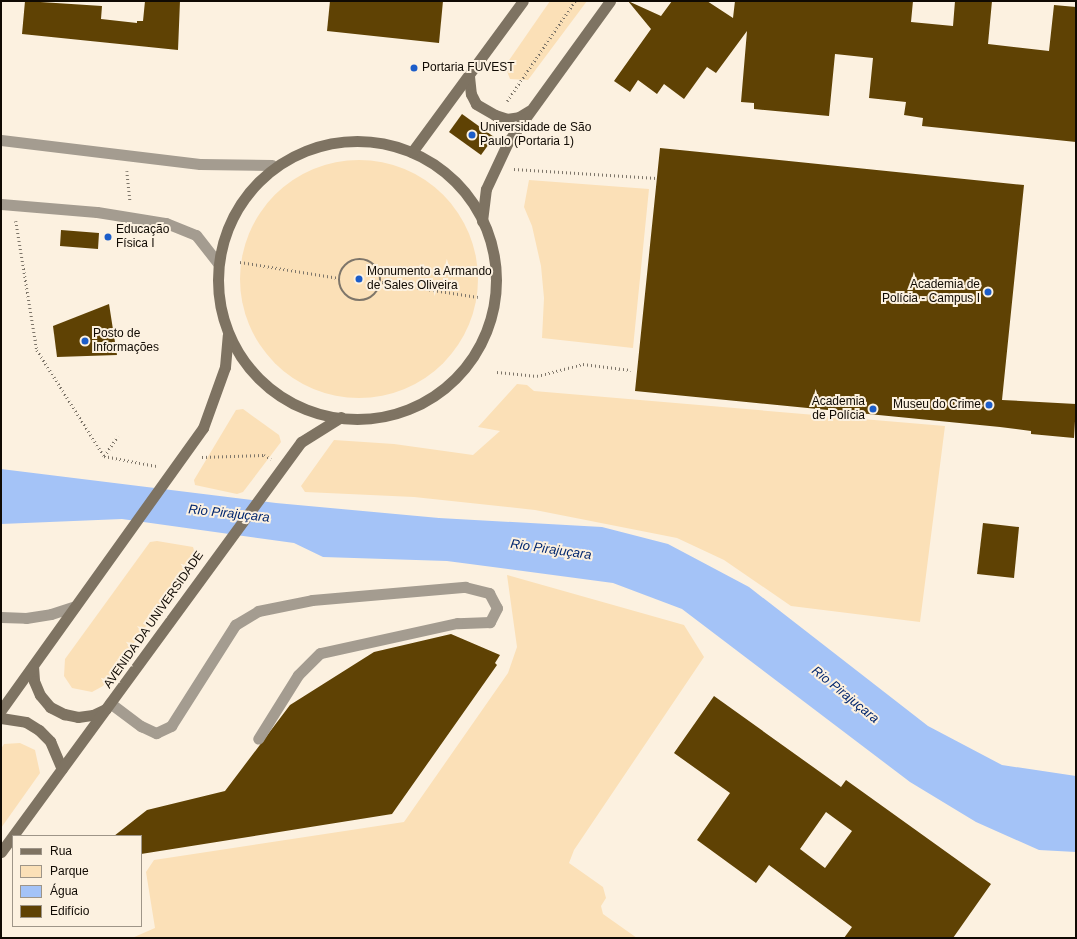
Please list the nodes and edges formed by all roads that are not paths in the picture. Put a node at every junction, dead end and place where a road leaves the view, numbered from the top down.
1 (524, 1) edge
2 (610, 1) edge
3 (469, 76) junction
4 (532, 109) junction
5 (1, 140) edge
6 (412, 152) junction
7 (272, 165) junction
8 (1, 204) edge
9 (482, 221) junction
10 (218, 263) junction
11 (228, 335) junction
12 (340, 417) junction
13 (75, 606) junction
14 (1, 617) edge
15 (33, 666) junction
16 (109, 706) junction
17 (1, 710) edge
18 (1, 718) edge
19 (258, 739) dead end
20 (62, 769) junction
21 (13, 835) edge
22 (12, 837) edge
23 (1, 852) edge

1 - 3 main road
2 - 4 main road
3 - 4 main road
3 - 6 main road
4 - 9 main road
5 - 7 street
6 - 7 main road
6 - 9 main road
7 - 10 main road
8 - 10 street
9 - 12 main road
10 - 11 main road
11 - 12 main road
11 - 13 main road
12 - 16 main road, AVENIDA DA UNIVERSIDADE
13 - 14 street
13 - 15 main road
15 - 16 main road
15 - 17 main road
16 - 19 street
16 - 20 main road, AVENIDA DA UNIVERSIDADE
18 - 20 main road
20 - 21 main road, AVENIDA DA UNIVERSIDADE
22 - 23 main road, AVENIDA DA UNIVERSIDADE

